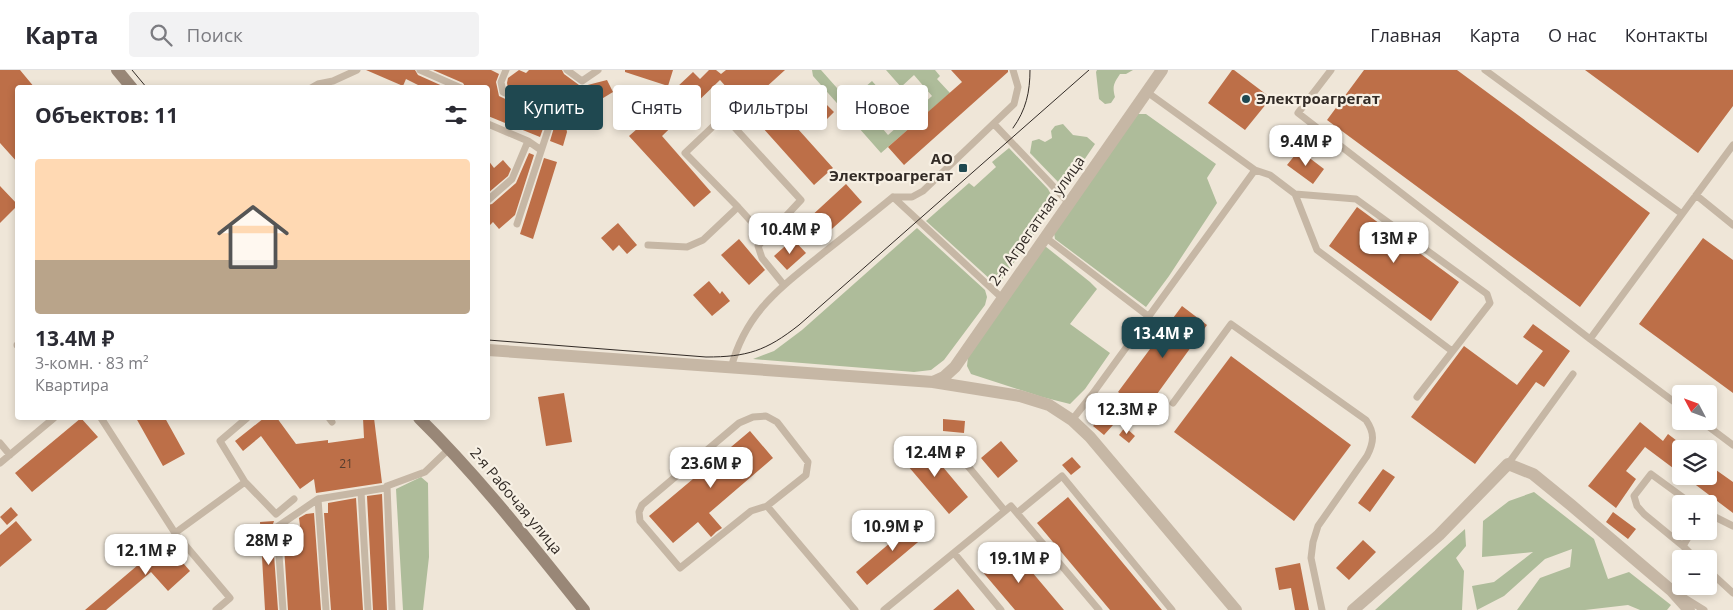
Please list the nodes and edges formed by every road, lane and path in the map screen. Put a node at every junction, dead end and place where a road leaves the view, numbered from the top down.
1 (117, 70) edge
2 (357, 70) edge
3 (420, 70) edge
4 (506, 70) edge
5 (567, 70) edge
6 (598, 70) edge
7 (1013, 70) edge
8 (1162, 70) edge
9 (1331, 70) edge
10 (1485, 70) edge
11 (130, 85) edge
12 (316, 85) edge
13 (454, 85) edge
14 (1147, 92) junction
15 (994, 124) junction
16 (490, 125) edge
17 (528, 141) junction
18 (1733, 145) edge
19 (541, 150) junction
20 (1255, 170) junction
21 (1294, 194) junction
22 (1696, 194) junction
23 (893, 197) junction
24 (490, 198) edge
25 (1069, 203) junction
26 (738, 207) junction
27 (1682, 214) junction
28 (518, 224) dead end
29 (1733, 225) edge
30 (1045, 237) junction
31 (766, 238) junction
32 (648, 245) dead end
33 (784, 285) junction
34 (1003, 299) junction
35 (1148, 316) junction
36 (1590, 339) junction
37 (490, 350) edge
38 (1452, 351) junction
39 (731, 368) junction
40 (1573, 374) dead end
41 (933, 382) junction
42 (1417, 397) dead end
43 (1672, 400) edge
44 (1173, 403) dead end
45 (52, 420) edge
46 (102, 420) edge
47 (245, 420) edge
48 (422, 420) edge
49 (1072, 420) junction
50 (1713, 430) edge
51 (0, 443) edge
52 (1733, 445) edge
53 (450, 448) junction
54 (953, 448) dead end
55 (10, 455) junction
56 (0, 463) edge
57 (1508, 464) junction
58 (245, 482) junction
59 (387, 486) junction
60 (361, 492) junction
61 (1680, 495) edge
62 (294, 499) dead end
63 (318, 499) junction
64 (767, 506) junction
65 (1005, 511) junction
66 (1017, 513) junction
67 (1717, 518) edge
68 (1733, 526) edge
69 (175, 533) junction
70 (1672, 537) edge
71 (1676, 540) edge
72 (1687, 540) edge
73 (1683, 546) junction
74 (1687, 550) edge
75 (954, 553) junction
76 (1717, 578) edge
77 (1672, 591) edge
78 (1733, 593) edge
79 (1676, 595) edge
80 (1679, 595) edge
81 (216, 610) edge
82 (283, 610) edge
83 (326, 610) edge
84 (368, 610) edge
85 (392, 610) edge
86 (584, 610) edge
87 (855, 610) edge
88 (884, 610) edge
89 (1001, 610) edge
90 (1099, 610) edge
91 (1172, 610) edge
92 (1236, 610) edge
93 (1322, 610) edge
94 (1353, 610) edge
95 (1689, 610) edge
96 (1704, 610) edge

1 - 11 main road
2 - 12 lane
3 - 13 lane
4 - 19 lane
5 - 6 lane
7 - 15 lane
8 - 14 street, 2-я Агрегатная улица
9 - 36 lane
10 - 27 lane
14 - 20 lane
14 - 25 street, 2-я Агрегатная улица
15 - 23 lane
15 - 25 lane
16 - 17 lane
17 - 19 lane
17 - 24 lane
18 - 22 lane
19 - 28 lane
20 - 21 lane
20 - 35 lane
21 - 38 lane
21 - 38 lane
22 - 27 lane
22 - 29 lane
23 - 33 lane
23 - 34 lane
25 - 30 street, 2-я Агрегатная улица
26 - 31 lane
26 - 31 lane
26 - 32 lane
27 - 36 lane
30 - 34 street, 2-я Агрегатная улица
30 - 35 lane
31 - 33 lane
33 - 39 lane
34 - 41 street, 2-я Агрегатная улица
35 - 49 lane
36 - 43 lane
37 - 39 street
38 - 42 lane
39 - 41 street
40 - 57 lane
41 - 49 street
44 - 93 lane
45 - 55 lane
46 - 69 lane
47 - 58 lane
48 - 53 main road, 2-я Рабочая улица
49 - 92 street
50 - 52 lane
51 - 55 lane
53 - 59 lane
53 - 86 main road, 2-я Рабочая улица
54 - 65 lane
55 - 56 lane
57 - 77 street
57 - 94 street
58 - 62 lane
58 - 69 lane
59 - 60 lane
59 - 85 lane
60 - 63 lane
60 - 84 lane
61 - 70 lane
63 - 82 lane
63 - 83 lane
64 - 64 lane
64 - 87 lane
65 - 66 lane
65 - 75 lane
66 - 90 lane
66 - 91 lane
67 - 68 lane
69 - 81 lane
71 - 73 lane
72 - 73 lane
73 - 74 lane
75 - 88 lane
75 - 89 lane
76 - 78 lane
79 - 95 street
80 - 96 lane

